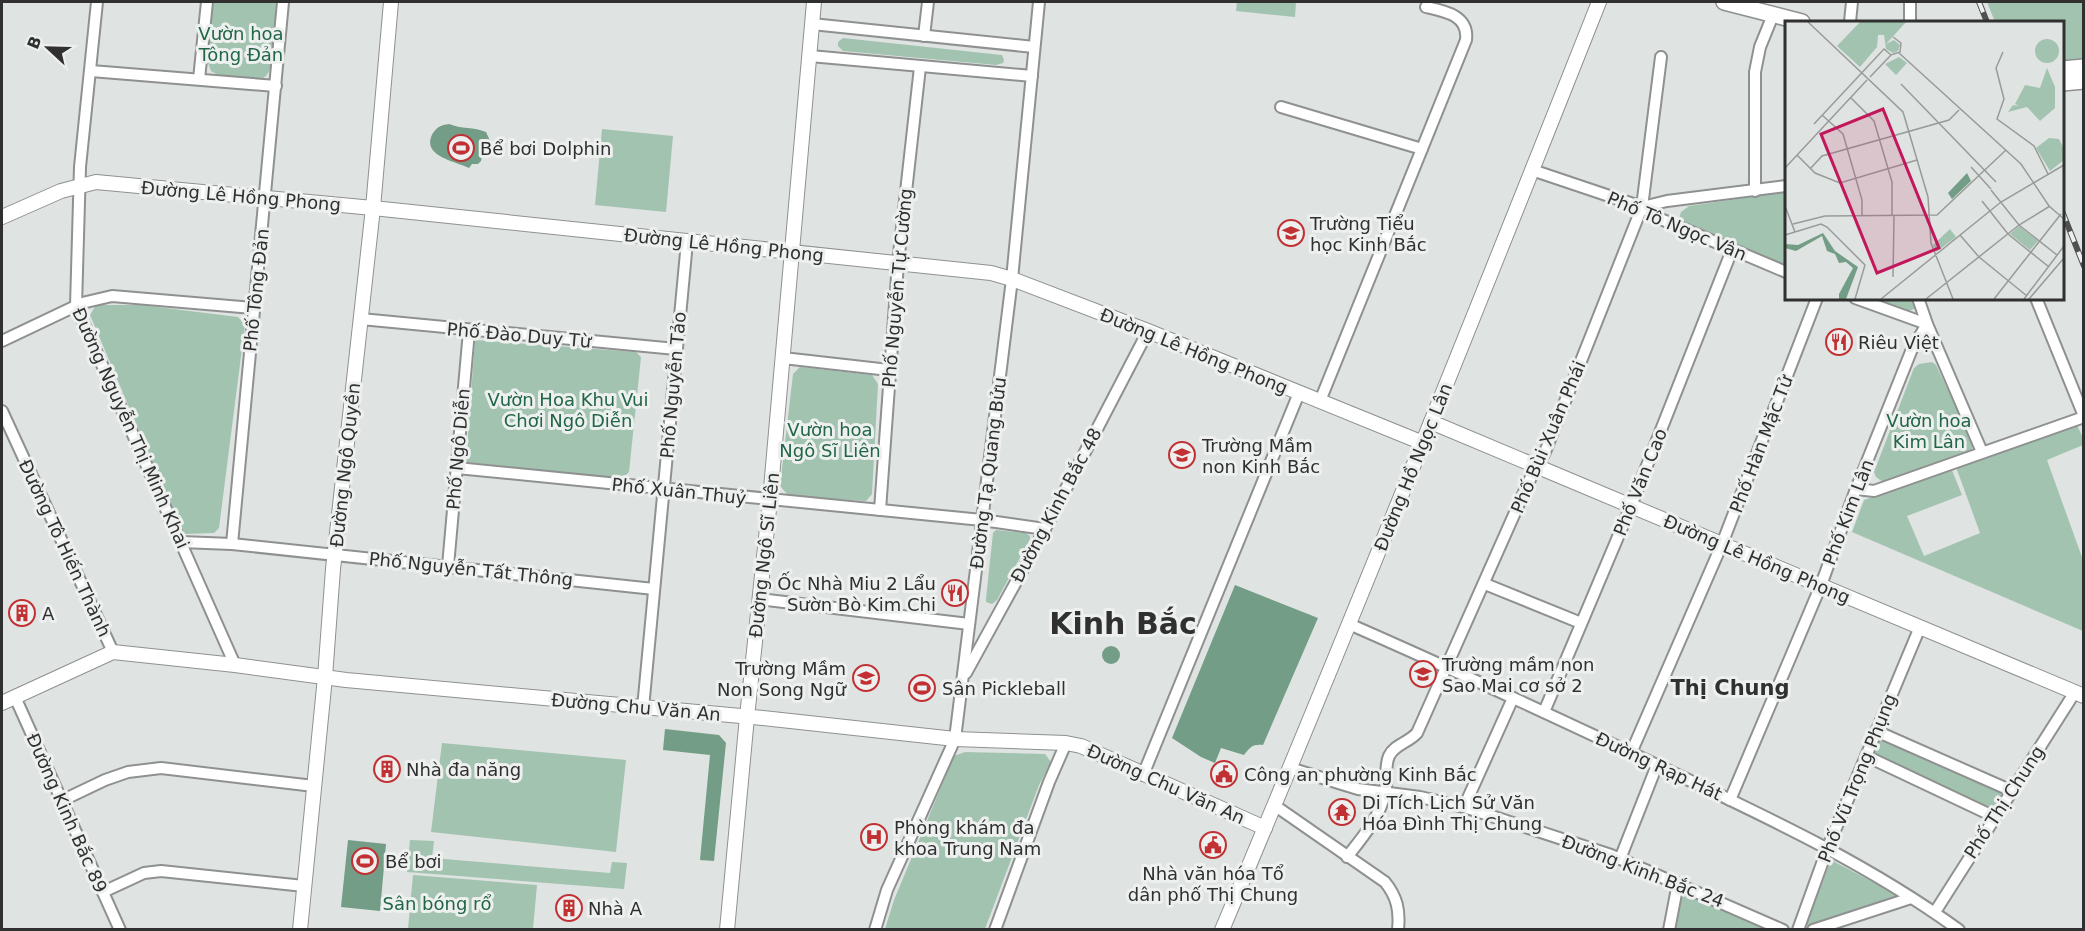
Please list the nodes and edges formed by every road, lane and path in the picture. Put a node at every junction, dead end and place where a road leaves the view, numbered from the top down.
1 (97, 2) edge
2 (207, 2) edge
3 (284, 2) edge
4 (391, 2) edge
5 (814, 2) edge
6 (928, 2) edge
7 (1039, 2) edge
8 (1599, 2) edge
9 (1724, 2) edge
10 (1852, 2) edge
11 (1910, 2) edge
12 (1426, 7) dead end
13 (1773, 15) junction
14 (1798, 21) edge
15 (1850, 21) edge
16 (1910, 21) edge
17 (812, 24) junction
18 (924, 36) junction
19 (1034, 47) junction
20 (810, 56) junction
21 (1661, 57) dead end
22 (921, 67) junction
23 (2084, 68) edge
24 (2064, 69) edge
25 (92, 71) junction
26 (1032, 76) junction
27 (199, 79) junction
28 (2084, 81) edge
29 (2064, 83) edge
30 (276, 86) junction
31 (1281, 107) dead end
32 (1422, 148) junction
33 (1532, 170) junction
34 (80, 186) junction
35 (1785, 186) edge
36 (1755, 191) junction
37 (265, 199) junction
38 (1642, 207) junction
39 (373, 208) junction
40 (2, 217) edge
41 (687, 242) junction
42 (1732, 250) junction
43 (792, 252) junction
44 (898, 263) junction
45 (1785, 272) edge
46 (1012, 279) junction
47 (1816, 300) edge
48 (1861, 300) edge
49 (1919, 300) edge
50 (2037, 300) edge
51 (76, 306) junction
52 (253, 308) junction
53 (361, 319) junction
54 (1927, 324) junction
55 (470, 331) junction
56 (1148, 331) junction
57 (2, 342) edge
58 (676, 349) junction
59 (783, 358) junction
60 (889, 369) junction
61 (1299, 393) junction
62 (1320, 401) junction
63 (2, 411) edge
64 (2084, 416) edge
65 (1431, 422) junction
66 (1423, 443) junction
67 (1982, 452) junction
68 (1538, 466) junction
69 (457, 468) junction
70 (663, 489) junction
71 (1856, 489) junction
72 (770, 500) junction
73 (1631, 506) junction
74 (880, 510) junction
75 (982, 520) junction
76 (1045, 530) junction
77 (181, 542) junction
78 (232, 544) junction
79 (1722, 544) junction
80 (335, 555) junction
81 (448, 566) junction
82 (1485, 584) junction
83 (1821, 585) junction
84 (654, 589) junction
85 (759, 598) junction
86 (1581, 623) junction
87 (969, 624) junction
88 (1349, 624) junction
89 (1920, 627) junction
90 (113, 652) junction
91 (235, 665) junction
92 (1447, 667) junction
93 (325, 677) junction
94 (963, 678) junction
95 (2079, 694) edge
96 (15, 697) junction
97 (1514, 698) junction
98 (2, 704) edge
99 (643, 708) junction
100 (1544, 712) junction
101 (747, 717) junction
102 (1876, 731) junction
103 (955, 739) junction
104 (1066, 743) junction
105 (1632, 753) junction
106 (1866, 756) junction
107 (1657, 765) junction
108 (1290, 768) junction
109 (1143, 775) junction
110 (314, 786) junction
111 (2012, 791) junction
112 (1385, 793) junction
113 (1730, 800) junction
114 (61, 801) junction
115 (1274, 805) junction
116 (1464, 807) junction
117 (1995, 817) junction
118 (1264, 828) junction
119 (1828, 848) junction
120 (1347, 857) junction
121 (1620, 859) junction
122 (1678, 883) junction
123 (304, 886) junction
124 (103, 892) junction
125 (1911, 898) junction
126 (1935, 912) junction
127 (120, 930) edge
128 (300, 930) edge
129 (727, 930) edge
130 (875, 930) edge
131 (995, 930) edge
132 (1222, 930) edge
133 (1398, 930) edge
134 (1670, 930) edge
135 (1783, 930) edge
136 (1798, 930) edge
137 (1813, 930) edge
138 (1959, 930) edge

1 - 25 street, Đường Nguyễn Thị Minh Khai
2 - 27 street
3 - 30 street, Phố Tông Đản
4 - 39 street, Đường Ngô Quyền
5 - 17 street, Đường Ngô Sĩ Liên
6 - 18 street
7 - 19 street, Đường Tạ Quang Bửu
8 - 33 street, Đường Hồ Ngọc Lân
9 - 13 main road
10 - 15 street
11 - 16 street
12 - 32 street
13 - 14 main road
13 - 36 street
17 - 18 street
17 - 20 street, Đường Ngô Sĩ Liên
18 - 19 street
19 - 26 street, Đường Tạ Quang Bửu
20 - 22 street
20 - 43 street, Đường Ngô Sĩ Liên
21 - 38 street, Phố Bùi Xuân Phái
22 - 26 street
22 - 44 street, Phố Nguyễn Tự Cường
23 - 24 main road
25 - 27 street
25 - 34 street, Đường Nguyễn Thị Minh Khai
26 - 46 street, Đường Tạ Quang Bửu
27 - 30 street
28 - 29 main road
30 - 37 street, Phố Tông Đản
31 - 32 street
32 - 62 street
33 - 38 street, Phố Tô Ngọc Vân
33 - 65 street, Đường Hồ Ngọc Lân
34 - 37 street, Đường Lê Hồng Phong
34 - 40 street, Đường Lê Hồng Phong
34 - 51 street, Đường Nguyễn Thị Minh Khai
35 - 36 street
36 - 38 street
37 - 39 street, Đường Lê Hồng Phong
37 - 52 street, Phố Tông Đản
38 - 42 street, Phố Tô Ngọc Vân
38 - 68 street, Phố Bùi Xuân Phái
39 - 41 street, Đường Lê Hồng Phong
39 - 53 street, Đường Ngô Quyền
41 - 43 street, Đường Lê Hồng Phong
41 - 58 street, Phố Nguyễn Tảo
42 - 45 street, Phố Tô Ngọc Vân
42 - 73 street, Phố Văn Cao
43 - 44 street, Đường Lê Hồng Phong
43 - 59 street, Đường Ngô Sĩ Liên
44 - 46 street, Đường Lê Hồng Phong
44 - 60 street, Phố Nguyễn Tự Cường
46 - 56 street, Đường Lê Hồng Phong
46 - 75 street, Đường Tạ Quang Bửu
47 - 79 street, Phố Hàn Mặc Tử
48 - 54 street
49 - 54 street
50 - 64 street
51 - 52 street
51 - 57 street
51 - 77 street, Đường Nguyễn Thị Minh Khai
52 - 78 street, Phố Tông Đản
53 - 55 street, Phố Đào Duy Từ
53 - 80 street, Đường Ngô Quyền
54 - 67 street
54 - 71 street, Phố Kim Lân
55 - 58 street, Phố Đào Duy Từ
55 - 69 street, Phố Ngô Diễn
56 - 61 street, Đường Lê Hồng Phong
56 - 76 street, Đường Kinh Bắc 48
58 - 70 street, Phố Nguyễn Tảo
59 - 60 street
59 - 72 street, Đường Ngô Sĩ Liên
60 - 74 street, Phố Nguyễn Tự Cường
61 - 62 street, Đường Lê Hồng Phong
61 - 109 street
62 - 66 street, Đường Lê Hồng Phong
63 - 90 street, Đường Tô Hiến Thành
64 - 67 street
65 - 66 street, Đường Hồ Ngọc Lân
65 - 68 street, Đường Lê Hồng Phong
66 - 88 street, Đường Hồ Ngọc Lân
67 - 71 street
68 - 73 street, Đường Lê Hồng Phong
68 - 82 street, Phố Bùi Xuân Phái
69 - 70 street, Phố Xuân Thuỷ
69 - 81 street, Phố Ngô Diễn
70 - 72 street, Phố Xuân Thuỷ
70 - 84 street, Phố Nguyễn Tảo
71 - 83 street, Phố Kim Lân
72 - 74 street, Phố Xuân Thuỷ
72 - 85 street, Đường Ngô Sĩ Liên
73 - 79 street, Đường Lê Hồng Phong
73 - 86 street, Phố Văn Cao
74 - 75 street, Phố Xuân Thuỷ
75 - 76 street, Phố Xuân Thuỷ
75 - 87 street, Đường Tạ Quang Bửu
76 - 94 street, Đường Kinh Bắc 48
77 - 78 street, Phố Nguyễn Tất Thông
77 - 91 street, Đường Nguyễn Thị Minh Khai
78 - 80 street, Phố Nguyễn Tất Thông
79 - 83 street, Đường Lê Hồng Phong
79 - 105 street, Phố Hàn Mặc Tử
80 - 81 street, Phố Nguyễn Tất Thông
80 - 93 street, Đường Ngô Quyền
81 - 84 street, Phố Nguyễn Tất Thông
82 - 86 street
82 - 92 street, Phố Bùi Xuân Phái
83 - 89 street, Đường Lê Hồng Phong
83 - 113 street, Phố Kim Lân
84 - 99 street, Phố Nguyễn Tảo
85 - 87 street
85 - 101 street, Đường Ngô Sĩ Liên
86 - 100 street, Phố Văn Cao
87 - 94 street, Đường Tạ Quang Bửu
88 - 92 street, Đường Rạp Hát
88 - 108 street, Đường Hồ Ngọc Lân
89 - 95 street, Đường Lê Hồng Phong
89 - 102 street, Phố Vũ Trọng Phụng
90 - 91 street, Đường Chu Văn An
90 - 96 street
91 - 93 street, Đường Chu Văn An
92 - 97 street, Đường Rạp Hát
92 - 112 street, Phố Bùi Xuân Phái
93 - 99 street, Đường Chu Văn An
93 - 110 street, Đường Ngô Quyền
94 - 103 street, Đường Tạ Quang Bửu
95 - 111 street, Phố Thị Chung
96 - 98 street
96 - 114 street, Đường Kinh Bắc 89
97 - 100 street, Đường Rạp Hát
97 - 116 street
99 - 101 street, Đường Chu Văn An
100 - 105 street, Đường Rạp Hát
101 - 103 street, Đường Chu Văn An
101 - 129 street, Đường Ngô Sĩ Liên
102 - 106 street, Phố Vũ Trọng Phụng
102 - 111 street
103 - 104 street, Đường Chu Văn An
103 - 130 street, Đường Tạ Quang Bửu
104 - 109 street, Đường Chu Văn An
104 - 131 street
105 - 107 street, Đường Rạp Hát
106 - 117 street
106 - 119 street, Phố Vũ Trọng Phụng
107 - 113 street, Đường Rạp Hát
107 - 121 street
108 - 112 street, Đường Kinh Bắc 24
108 - 115 street, Đường Hồ Ngọc Lân
109 - 118 street, Đường Chu Văn An
110 - 114 street
110 - 123 street, Đường Ngô Quyền
111 - 117 street, Phố Thị Chung
112 - 116 street, Đường Kinh Bắc 24
112 - 120 street, Phố Bùi Xuân Phái
113 - 119 street, Đường Rạp Hát
114 - 124 street, Đường Kinh Bắc 89
115 - 118 street, Đường Hồ Ngọc Lân
115 - 120 street
116 - 121 street, Đường Kinh Bắc 24
117 - 126 street, Phố Thị Chung
118 - 132 street, Đường Hồ Ngọc Lân
119 - 125 street, Đường Rạp Hát
119 - 136 street, Phố Vũ Trọng Phụng
120 - 133 street
121 - 122 street, Đường Kinh Bắc 24
122 - 134 street
122 - 135 street, Đường Kinh Bắc 24
123 - 124 street
123 - 128 street, Đường Ngô Quyền
124 - 127 street, Đường Kinh Bắc 89
125 - 126 street, Đường Rạp Hát
125 - 137 street
126 - 138 street, Đường Rạp Hát

